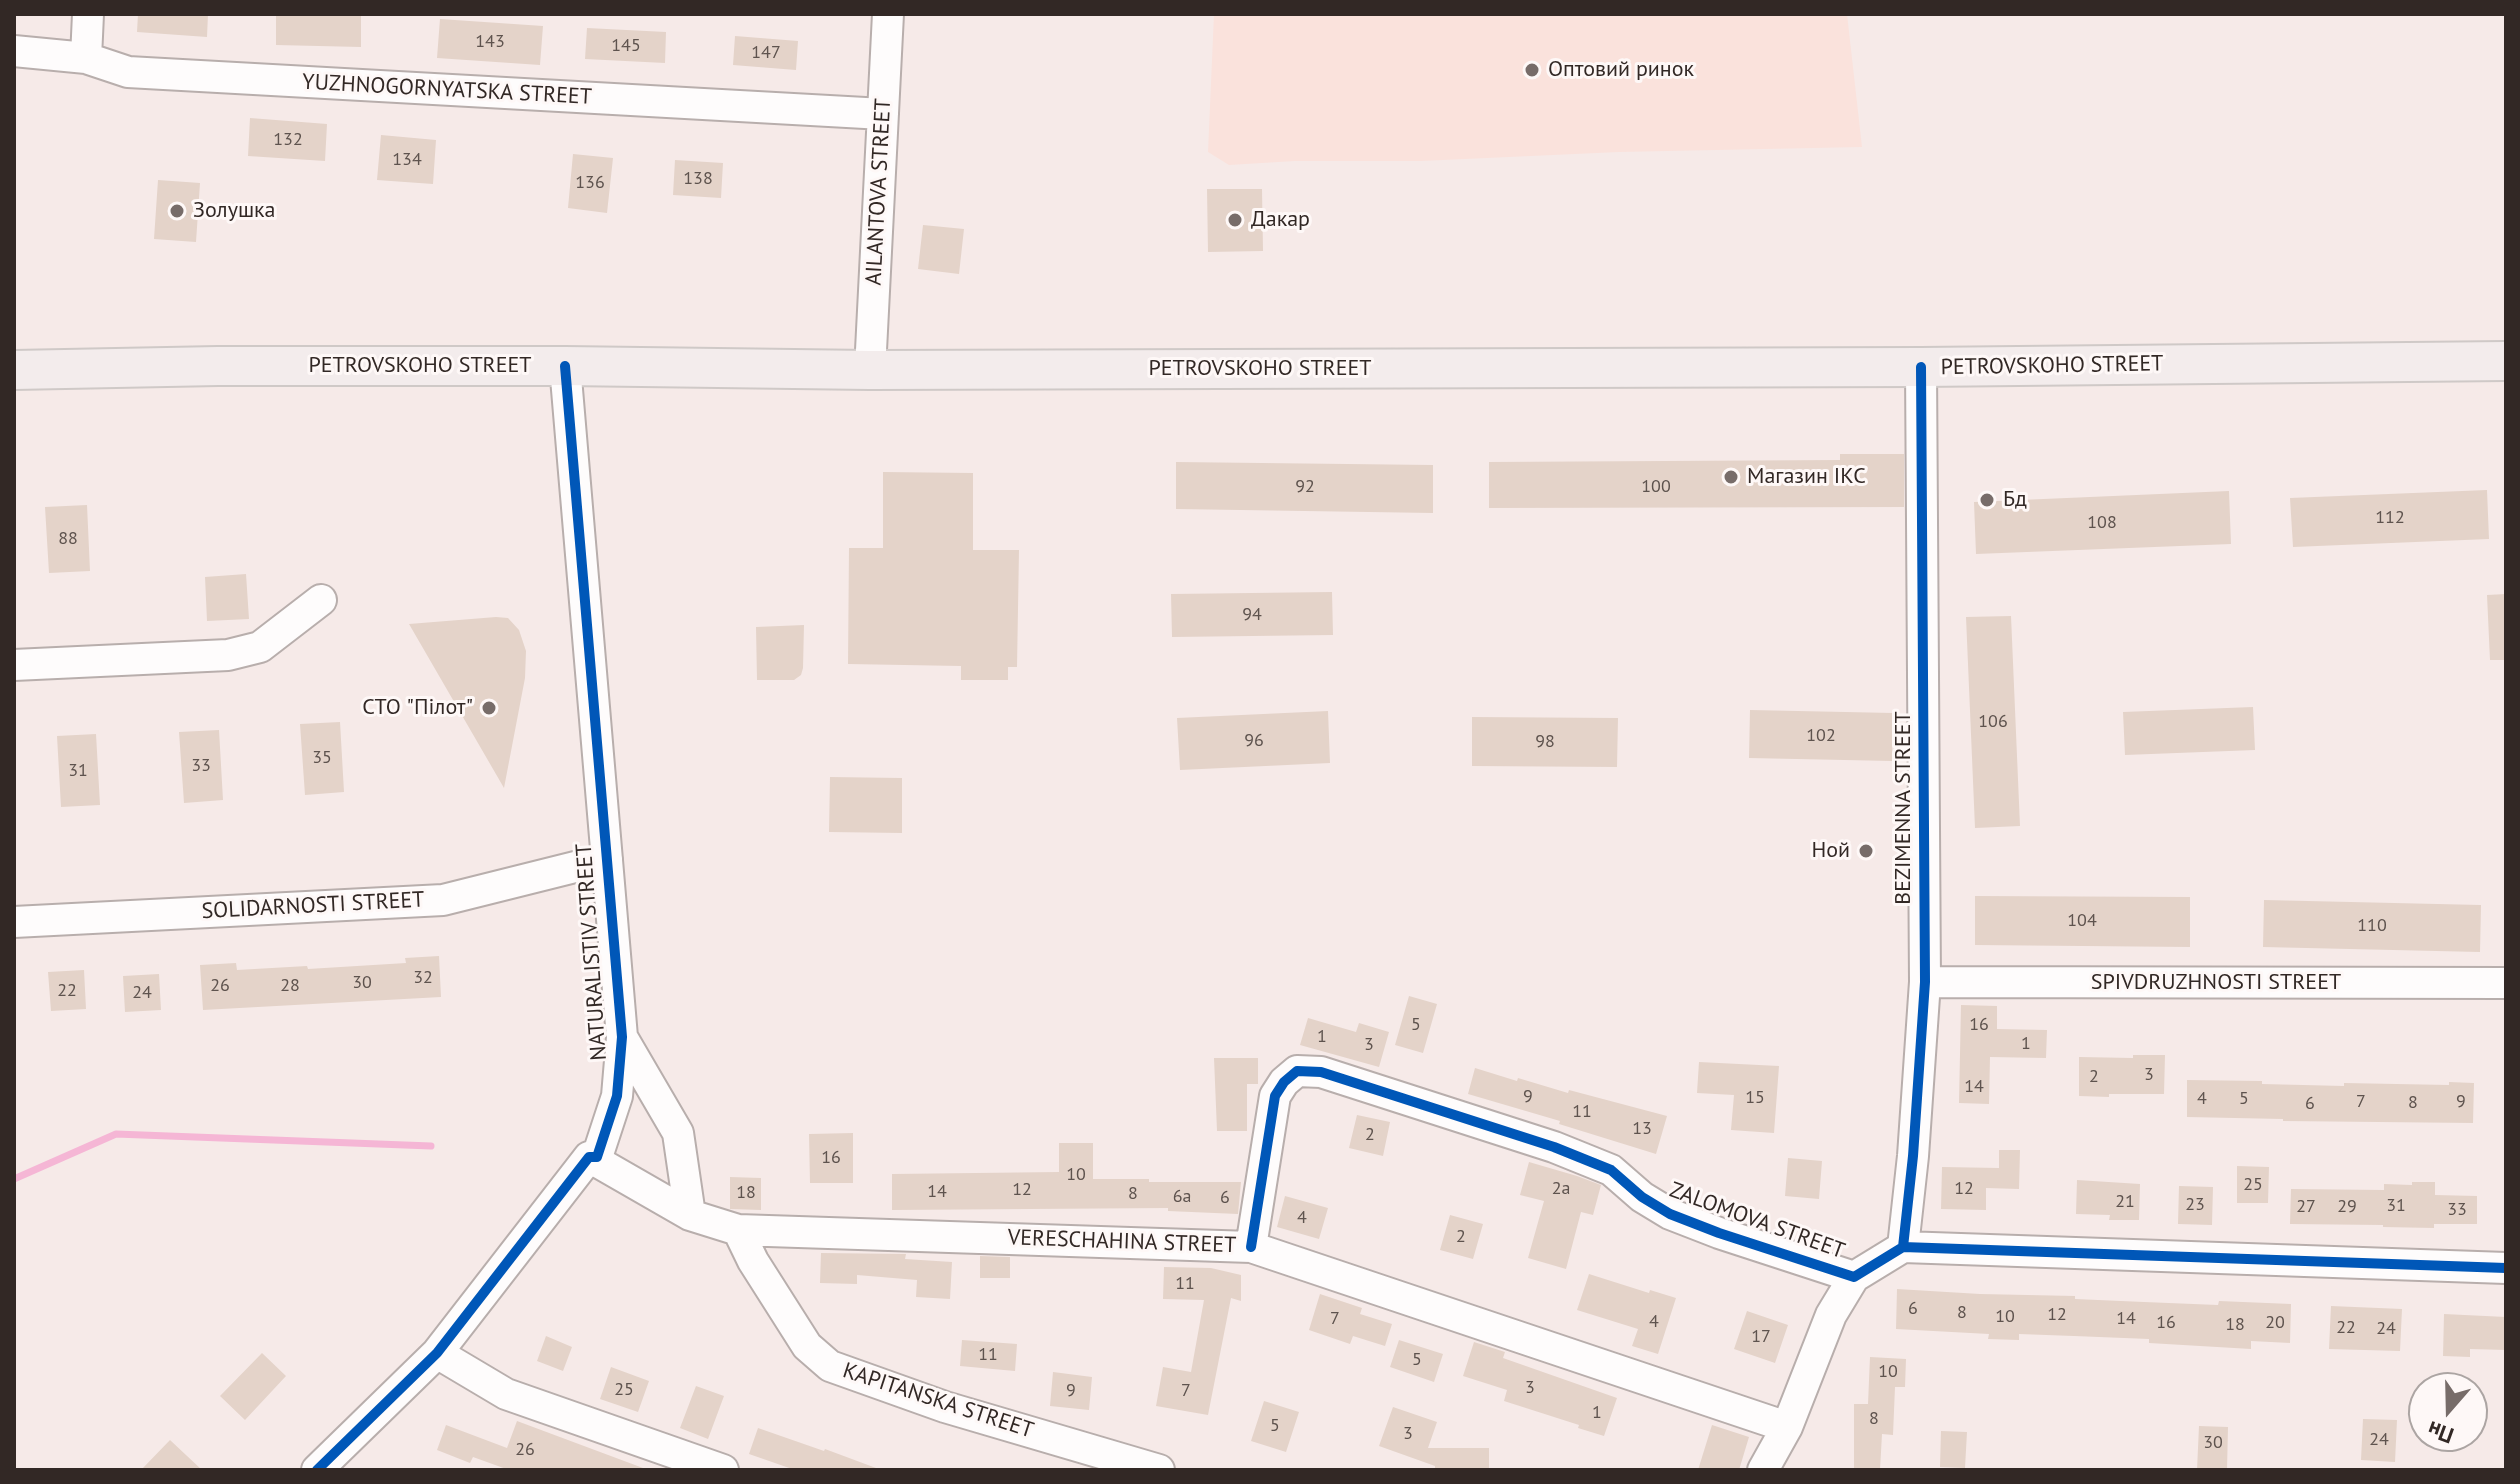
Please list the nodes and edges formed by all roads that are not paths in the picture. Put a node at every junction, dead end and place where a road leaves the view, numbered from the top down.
1 (88, 14) edge
2 (888, 14) edge
3 (14, 51) edge
4 (86, 58) junction
5 (883, 114) junction
6 (2506, 361) edge
7 (565, 366) junction
8 (1921, 367) junction
9 (14, 370) edge
10 (870, 370) junction
11 (321, 600) dead end
12 (14, 665) edge
13 (607, 859) junction
14 (14, 922) edge
15 (1925, 982) junction
16 (2506, 983) edge
17 (622, 1037) junction
18 (589, 1157) junction
19 (690, 1215) junction
20 (738, 1230) junction
21 (1251, 1247) junction
22 (1903, 1247) junction
23 (2506, 1268) edge
24 (1854, 1277) junction
25 (437, 1353) junction
26 (1787, 1427) junction
27 (317, 1470) edge
28 (723, 1470) edge
29 (1159, 1470) edge
30 (1763, 1470) edge

1 - 4 street
2 - 5 street, AILANTOVA STREET
3 - 4 street, YUZHNOGORNYATSKA STREET
4 - 5 street, YUZHNOGORNYATSKA STREET
5 - 10 street, AILANTOVA STREET
6 - 8 main road, PETROVSKOHO STREET
7 - 9 main road, PETROVSKOHO STREET
7 - 10 main road, PETROVSKOHO STREET
7 - 13 street, NATURALISTIV STREET
8 - 10 main road, PETROVSKOHO STREET
8 - 15 street, BEZIMENNA STREET
11 - 12 street
13 - 14 street, SOLIDARNOSTI STREET
13 - 17 street, NATURALISTIV STREET
15 - 16 street, SPIVDRUZHNOSTI STREET
15 - 22 street, BEZIMENNA STREET
17 - 18 street, NATURALISTIV STREET
17 - 19 street
18 - 19 street, VERESCHAHINA STREET
18 - 25 street, NATURALISTIV STREET
19 - 20 street, VERESCHAHINA STREET
20 - 21 street, VERESCHAHINA STREET
20 - 29 street, KAPITANSKA STREET
21 - 24 street, ZALOMOVA STREET
21 - 26 street, VERESCHAHINA STREET
22 - 23 street
22 - 24 street, ZALOMOVA STREET
24 - 26 street
25 - 27 street, NATURALISTIV STREET
25 - 28 street
26 - 30 street

